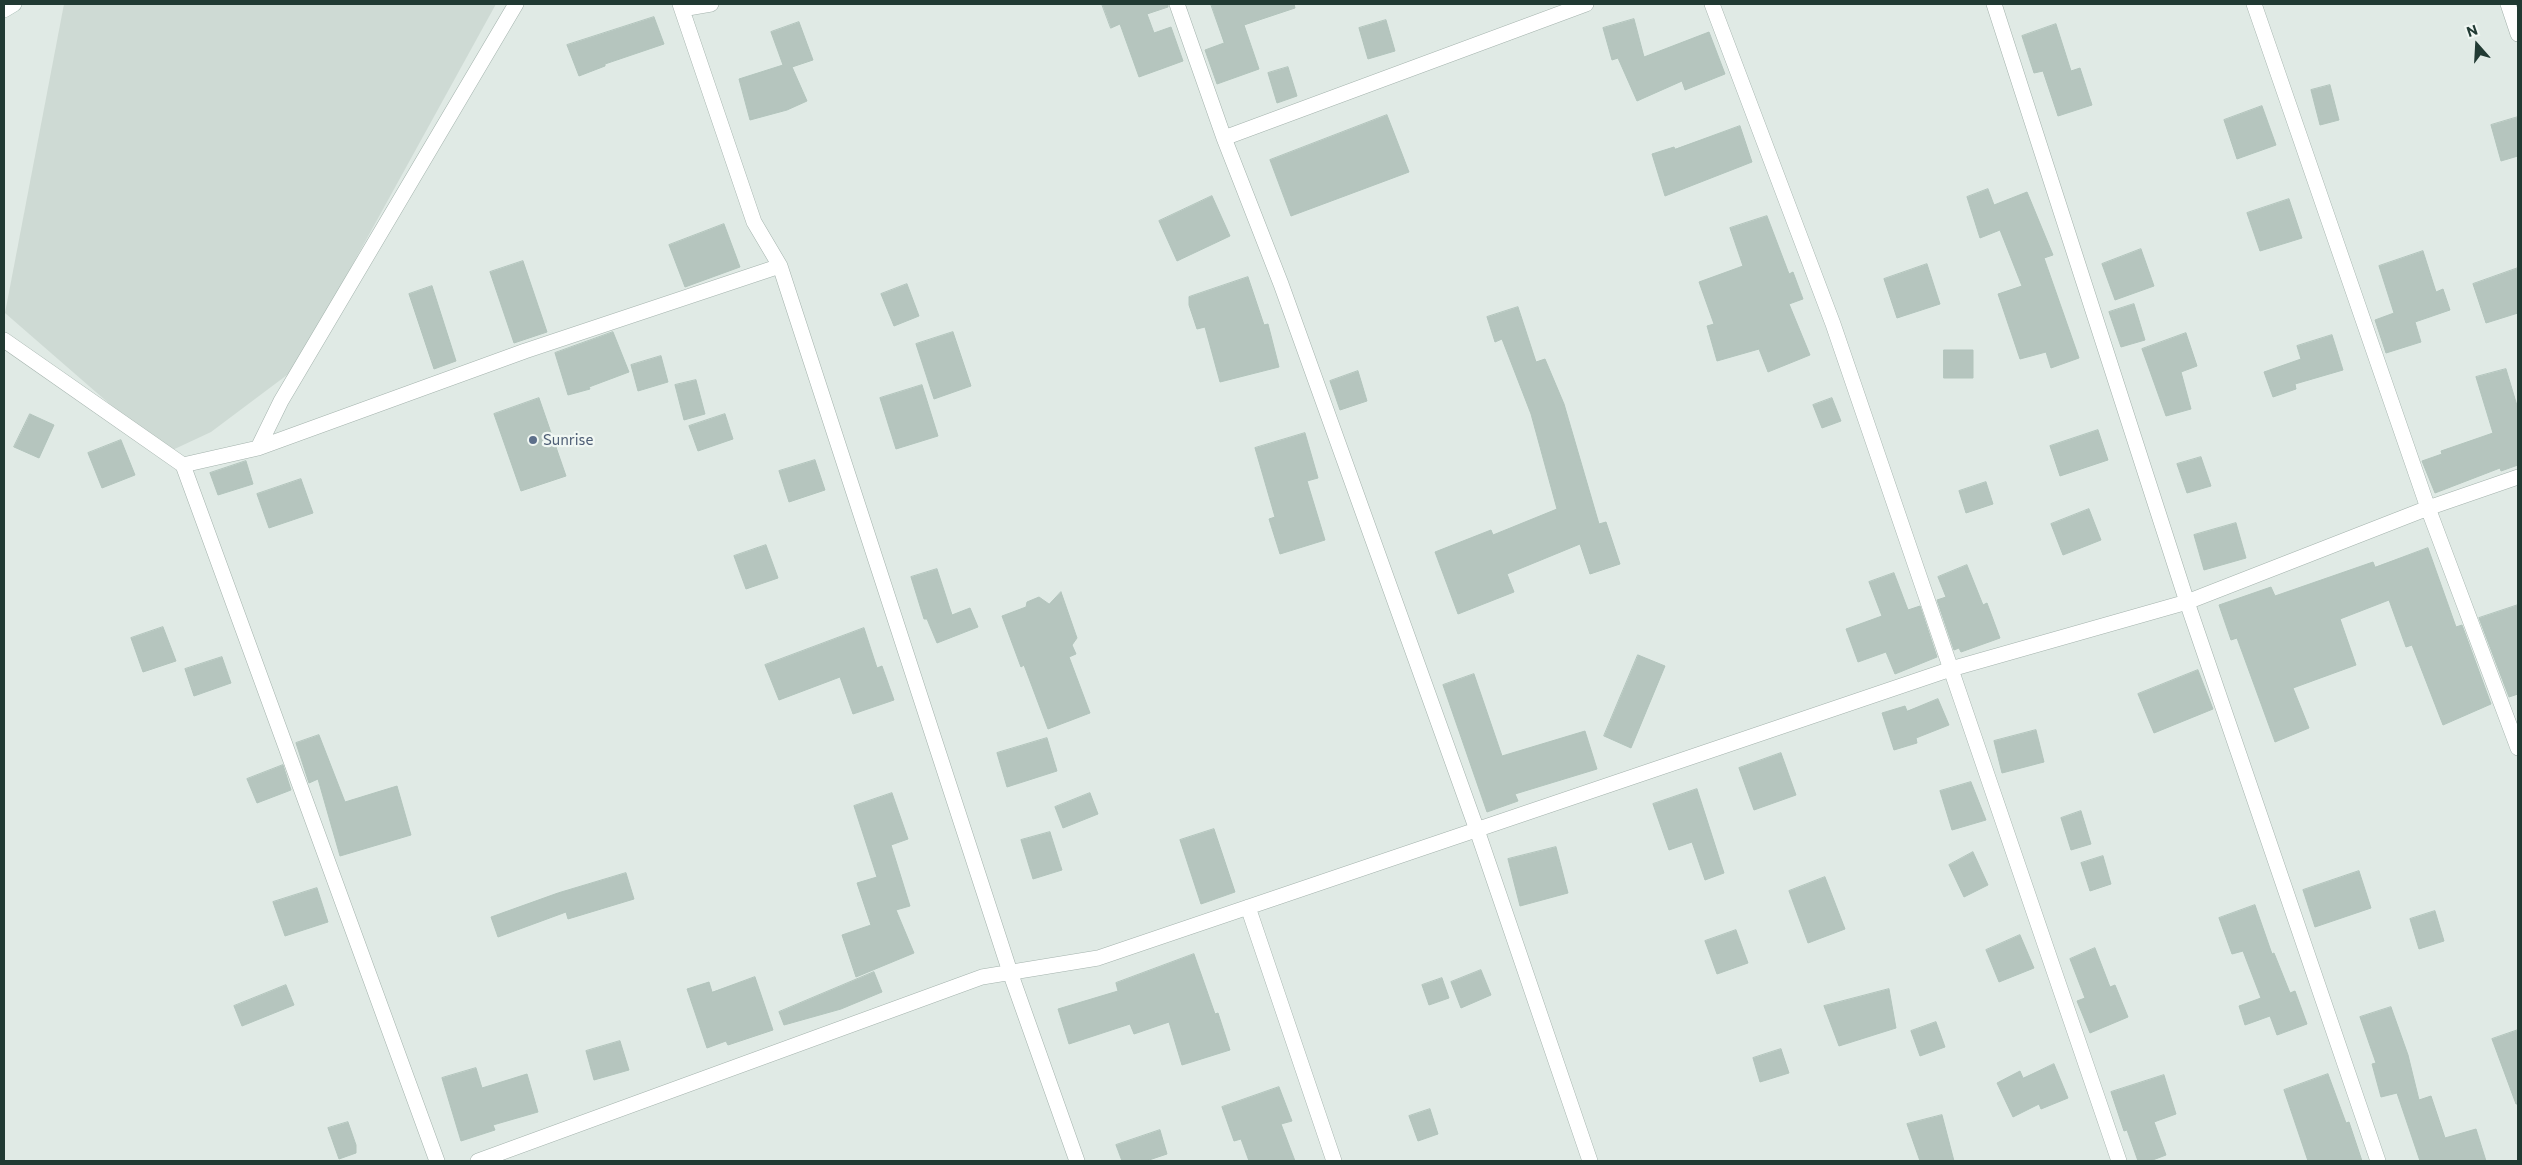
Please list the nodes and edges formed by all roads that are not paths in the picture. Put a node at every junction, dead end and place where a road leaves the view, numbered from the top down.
1 (14, 4) edge
2 (516, 4) edge
3 (711, 4) edge
4 (1177, 4) edge
5 (1586, 4) edge
6 (1712, 4) edge
7 (1994, 4) edge
8 (2254, 4) edge
9 (2508, 4) edge
10 (681, 6) edge
11 (4, 10) edge
12 (2518, 34) edge
13 (1224, 138) junction
14 (780, 266) junction
15 (4, 340) edge
16 (258, 448) junction
17 (183, 465) junction
18 (2518, 478) edge
19 (2428, 508) junction
20 (2187, 602) junction
21 (1951, 669) junction
22 (2518, 748) edge
23 (1477, 830) junction
24 (1248, 907) junction
25 (1010, 972) junction
26 (437, 1161) edge
27 (478, 1161) edge
28 (1077, 1161) edge
29 (1334, 1161) edge
30 (1590, 1161) edge
31 (2119, 1161) edge
32 (2378, 1161) edge

1 - 11 street
2 - 16 street
3 - 10 street
4 - 13 street
5 - 13 street
6 - 21 street
7 - 20 street
8 - 19 street
9 - 12 street
10 - 14 street
13 - 23 street
14 - 16 street
14 - 25 street
15 - 17 street
16 - 17 street
17 - 26 street
18 - 19 street
19 - 20 street
19 - 22 street
20 - 21 street
20 - 32 street
21 - 23 street
21 - 31 street
23 - 24 street
23 - 30 street
24 - 25 street
24 - 29 street
25 - 27 street
25 - 28 street

